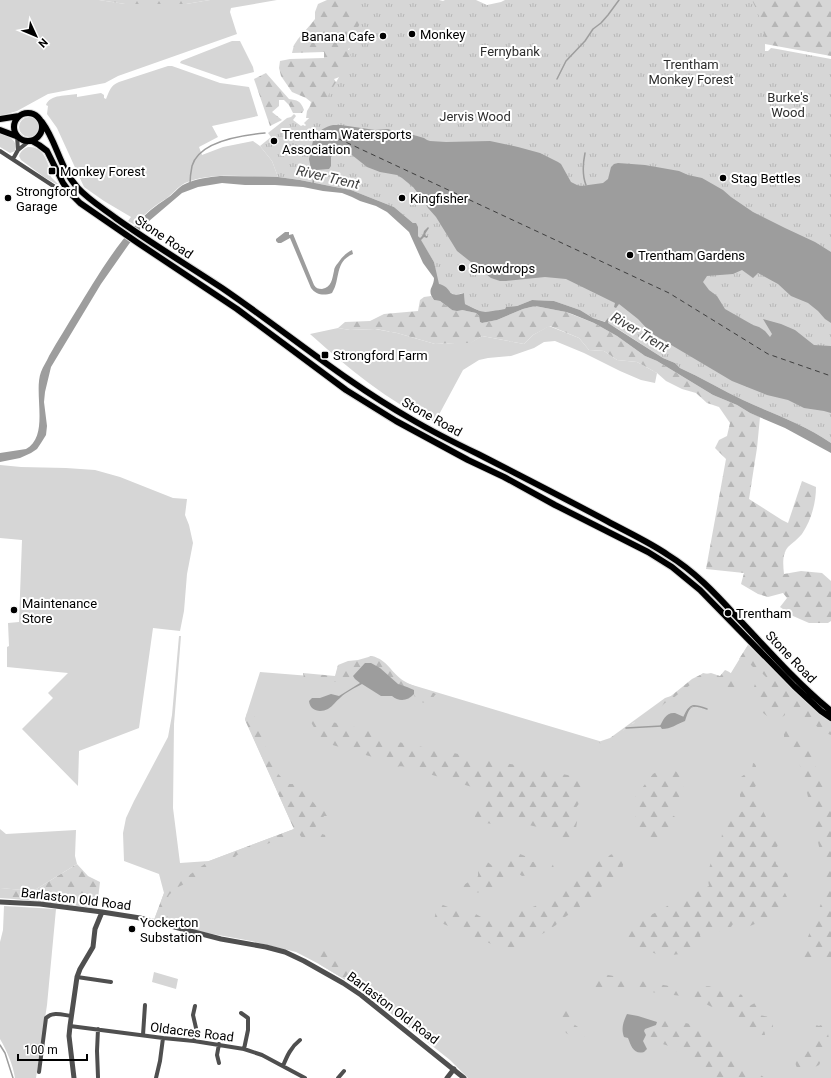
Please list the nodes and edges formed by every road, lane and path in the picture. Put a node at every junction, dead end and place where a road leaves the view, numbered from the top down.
1 (19, 116) junction
2 (0, 119) edge
3 (42, 122) junction
4 (0, 130) edge
5 (17, 136) junction
6 (30, 141) junction
7 (18, 150) junction
8 (0, 151) edge
9 (13, 159) junction
10 (61, 191) dead end
11 (831, 711) edge
12 (831, 718) edge
13 (0, 902) edge
14 (102, 912) junction
15 (107, 976) dead end
16 (77, 977) junction
17 (195, 1006) dead end
18 (146, 1008) dead end
19 (194, 1011) junction
20 (199, 1012) dead end
21 (241, 1013) dead end
22 (71, 1016) junction
23 (70, 1026) junction
24 (98, 1029) junction
25 (143, 1035) junction
26 (163, 1038) junction
27 (300, 1040) dead end
28 (194, 1041) junction
29 (219, 1044) junction
30 (244, 1049) junction
31 (216, 1060) dead end
32 (283, 1066) junction
33 (41, 1069) dead end
34 (454, 1069) junction
35 (344, 1071) dead end
36 (338, 1075) edge
37 (98, 1077) dead end
38 (302, 1077) edge
39 (74, 1078) edge
40 (157, 1078) edge
41 (447, 1078) edge
42 (464, 1078) edge

1 - 2 highway
1 - 3 highway
1 - 5 highway
3 - 6 highway
3 - 11 highway, Stone Road
4 - 5 highway
5 - 6 highway
5 - 7 street
6 - 7 street
6 - 12 highway, Stone Road
7 - 9 street
8 - 9 street
9 - 10 street
13 - 14 street, Barlaston Old Road
14 - 16 street
14 - 34 street, Barlaston Old Road
15 - 16 street
16 - 22 street
17 - 19 street
18 - 25 street
19 - 20 street
19 - 28 street
21 - 30 street
22 - 23 street
22 - 33 street
23 - 24 street, Oldacres Road
23 - 39 street
24 - 25 street, Oldacres Road
24 - 37 street
25 - 26 street, Oldacres Road
26 - 28 street, Oldacres Road
26 - 40 street
27 - 32 street
28 - 29 street, Oldacres Road
29 - 30 street, Oldacres Road
29 - 31 street
30 - 32 street, Oldacres Road
32 - 38 street, Oldacres Road
34 - 41 street
34 - 42 street, Barlaston Old Road
35 - 36 street

